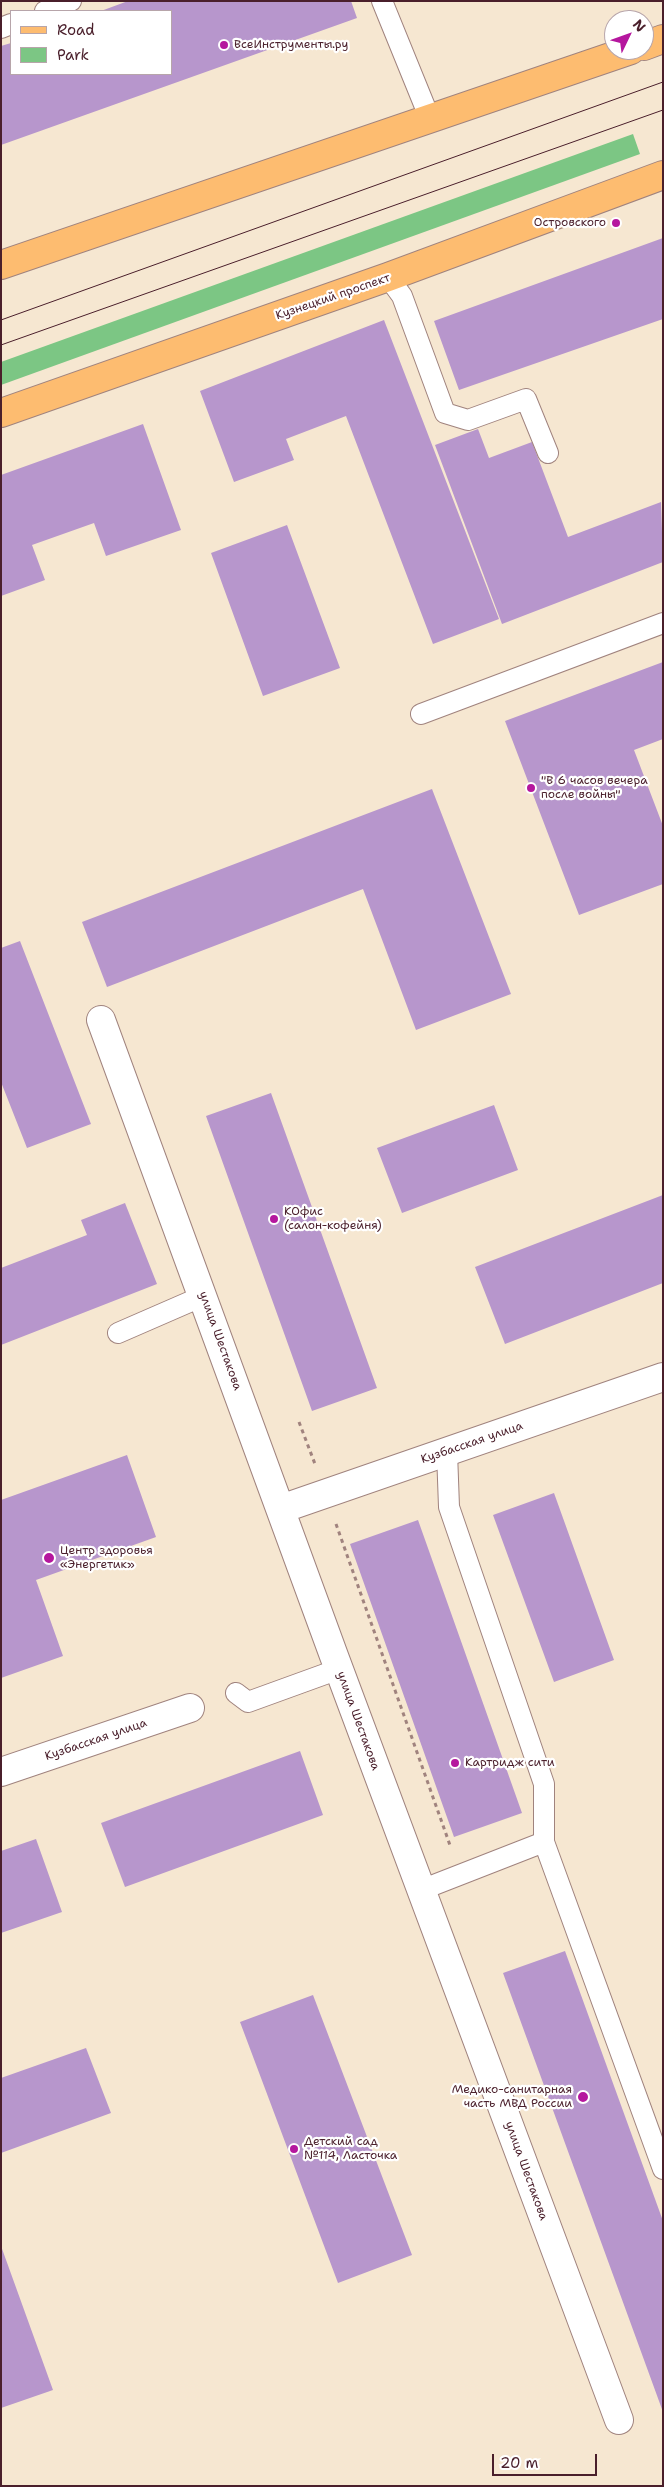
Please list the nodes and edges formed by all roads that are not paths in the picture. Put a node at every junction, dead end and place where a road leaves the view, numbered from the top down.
1 (71, 1) edge
2 (382, 1) edge
3 (48, 10) edge
4 (604, 59) edge
5 (430, 118) junction
6 (663, 175) edge
7 (1, 265) edge
8 (388, 277) junction
9 (1, 413) edge
10 (548, 454) dead end
11 (663, 624) edge
12 (421, 714) dead end
13 (101, 1020) dead end
14 (203, 1296) junction
15 (118, 1333) dead end
16 (663, 1377) edge
17 (448, 1452) junction
18 (281, 1509) junction
19 (339, 1669) junction
20 (236, 1693) dead end
21 (190, 1708) dead end
22 (1, 1772) edge
23 (544, 1842) junction
24 (421, 1890) junction
25 (663, 2169) edge
26 (619, 2420) dead end

1 - 3 lane
2 - 5 lane
4 - 5 main road
5 - 7 main road
6 - 8 main road, Кузнецкий проспект
8 - 9 main road, Кузнецкий проспект
8 - 10 lane
11 - 12 lane
13 - 14 street, улица Шестакова
14 - 15 lane
14 - 18 street, улица Шестакова
16 - 17 street, Кузбасская улица
17 - 18 street, Кузбасская улица
17 - 23 lane
18 - 19 street, улица Шестакова
19 - 20 lane
19 - 24 street, улица Шестакова
21 - 22 street, Кузбасская улица
23 - 24 lane
23 - 25 lane
24 - 26 street, улица Шестакова

